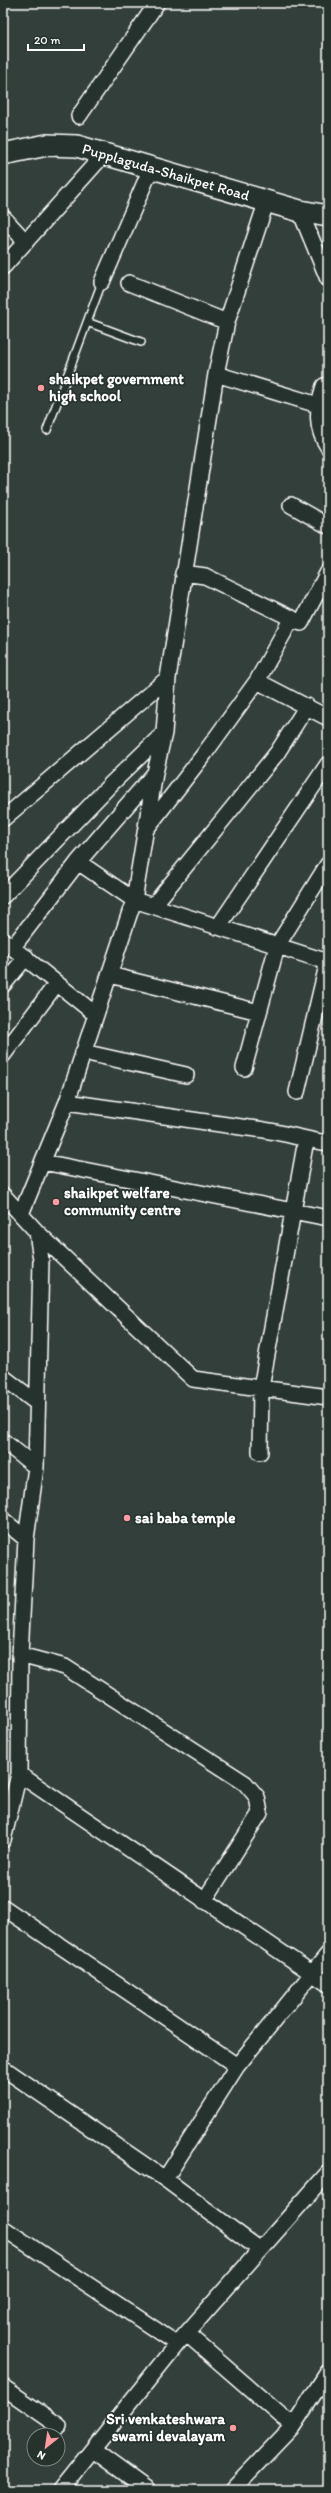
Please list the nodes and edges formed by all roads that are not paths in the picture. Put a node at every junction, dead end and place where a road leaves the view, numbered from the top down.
1 (157, 3) edge
2 (78, 116) dead end
3 (105, 153) junction
4 (3, 154) edge
5 (152, 166) junction
6 (267, 200) junction
7 (300, 211) junction
8 (328, 216) edge
9 (3, 217) edge
10 (26, 242) junction
11 (3, 267) edge
12 (328, 279) edge
13 (102, 282) joint
14 (129, 283) dead end
15 (87, 322) junction
16 (227, 322) junction
17 (140, 342) dead end
18 (216, 374) junction
19 (324, 386) dead end
20 (318, 404) junction
21 (47, 430) dead end
22 (328, 447) edge
23 (291, 505) dead end
24 (328, 526) edge
25 (328, 572) edge
26 (183, 573) junction
27 (292, 618) junction
28 (168, 678) junction
29 (256, 682) junction
30 (307, 706) junction
31 (328, 718) edge
32 (164, 733) junction
33 (328, 764) edge
34 (155, 773) junction
35 (3, 818) edge
36 (146, 829) junction
37 (78, 862) junction
38 (328, 864) edge
39 (3, 896) edge
40 (134, 900) junction
41 (153, 906) junction
42 (218, 927) junction
43 (8, 943) edge
44 (277, 946) junction
45 (26, 957) junction
46 (328, 962) edge
47 (110, 975) junction
48 (57, 983) junction
49 (3, 985) edge
50 (259, 1012) junction
51 (95, 1014) junction
52 (83, 1052) junction
53 (3, 1055) edge
54 (244, 1068) dead end
55 (186, 1075) dead end
56 (297, 1092) dead end
57 (67, 1102) junction
58 (306, 1140) junction
59 (328, 1143) edge
60 (43, 1162) junction
61 (3, 1195) edge
62 (291, 1212) junction
63 (21, 1214) junction
64 (328, 1218) edge
65 (37, 1232) junction
66 (3, 1377) edge
67 (261, 1388) junction
68 (328, 1397) edge
69 (37, 1403) junction
70 (3, 1441) edge
71 (260, 1452) dead end
72 (36, 1467) junction
73 (3, 1520) edge
74 (26, 1539) junction
75 (20, 1655) junction
76 (19, 1774) junction
77 (3, 1840) edge
78 (204, 1901) junction
79 (3, 1907) edge
80 (328, 1954) edge
81 (312, 1973) junction
82 (328, 1984) edge
83 (237, 2066) junction
84 (3, 2068) edge
85 (328, 2173) edge
86 (165, 2179) junction
87 (3, 2228) edge
88 (259, 2249) junction
89 (182, 2339) junction
90 (328, 2372) edge
91 (3, 2387) edge
92 (59, 2426) dead end
93 (293, 2426) junction
94 (93, 2450) junction
95 (60, 2490) edge
96 (148, 2490) edge
97 (232, 2490) edge

1 - 2 street
3 - 4 street, Pupplaguda-Shaikpet Road
3 - 5 street, Pupplaguda-Shaikpet Road
3 - 10 street
5 - 6 street, Pupplaguda-Shaikpet Road
5 - 13 street
6 - 7 street, Pupplaguda-Shaikpet Road
6 - 16 street
7 - 8 street, Pupplaguda-Shaikpet Road
7 - 12 street
9 - 10 street
10 - 11 street
13 - 15 lane
14 - 16 street
15 - 17 lane
15 - 21 lane
16 - 18 street
18 - 20 street
18 - 26 street
19 - 20 street
20 - 22 street
23 - 24 street
25 - 27 street
26 - 27 street
26 - 28 street
27 - 29 street
28 - 32 street
28 - 35 street
29 - 30 street
29 - 36 street
30 - 31 street
30 - 41 street
32 - 34 street
32 - 39 street
33 - 42 street
34 - 36 street
34 - 37 street
36 - 40 street
37 - 40 street
37 - 43 street
38 - 44 street
40 - 41 street
40 - 47 street
41 - 42 street
42 - 44 street
43 - 45 street
44 - 46 street
44 - 50 street
45 - 48 street
45 - 49 street
46 - 56 street
47 - 50 street
47 - 51 street
48 - 51 street
48 - 53 street
50 - 54 street
51 - 52 street
52 - 55 street
52 - 57 street
57 - 58 street
57 - 60 street
58 - 59 street
58 - 62 street
60 - 62 street
60 - 63 street
61 - 63 street
62 - 64 street
62 - 67 street
63 - 65 street
65 - 67 street
65 - 69 street
66 - 69 street
67 - 68 street
67 - 71 street
69 - 72 street
70 - 72 street
72 - 74 street
73 - 74 street
74 - 75 street
75 - 76 street
75 - 78 street
76 - 77 street
76 - 78 street
78 - 81 street
79 - 83 street
80 - 81 street
81 - 82 street
81 - 83 street
83 - 86 street
84 - 86 street
85 - 88 street
86 - 88 street
87 - 89 street
88 - 89 street
89 - 93 street
89 - 94 street
90 - 93 street
91 - 92 street
93 - 97 street
94 - 95 street
94 - 96 street

